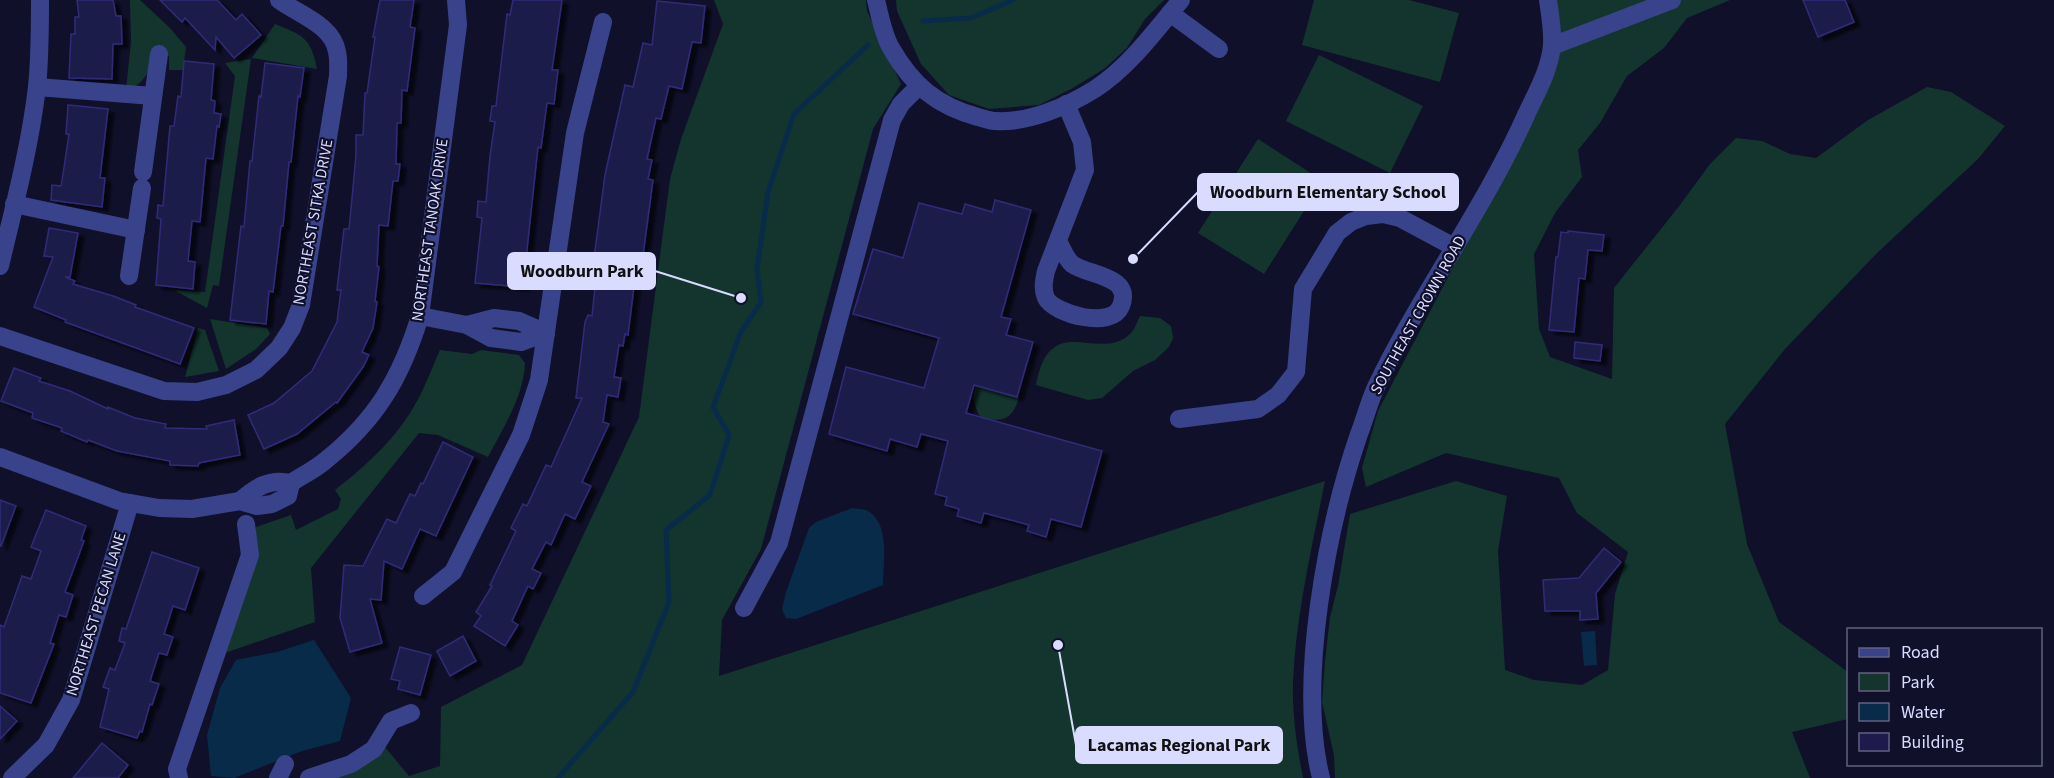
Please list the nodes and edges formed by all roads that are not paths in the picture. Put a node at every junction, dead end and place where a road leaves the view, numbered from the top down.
1 (40, 0) edge
2 (279, 0) edge
3 (456, 0) edge
4 (876, 0) edge
5 (1548, 0) edge
6 (1672, 0) edge
7 (1175, 7) edge
8 (603, 22) dead end
9 (1552, 46) junction
10 (1219, 49) dead end
11 (159, 54) dead end
12 (918, 86) junction
13 (37, 87) junction
14 (153, 96) junction
15 (1066, 104) junction
16 (14, 204) junction
17 (136, 230) junction
18 (1058, 241) junction
19 (1454, 248) junction
20 (0, 266) edge
21 (129, 276) dead end
22 (420, 316) junction
23 (546, 333) junction
24 (0, 336) edge
25 (1179, 419) dead end
26 (0, 457) edge
27 (130, 503) junction
28 (246, 524) dead end
29 (423, 596) dead end
30 (744, 608) dead end
31 (411, 713) dead end
32 (12, 778) edge
33 (179, 778) edge
34 (309, 778) edge
35 (1321, 778) edge

1 - 13 street
2 - 24 street, NORTHEAST SITKA DRIVE
3 - 22 street, NORTHEAST TANOAK DRIVE
4 - 12 street
5 - 9 street
6 - 9 street
7 - 10 street
7 - 15 street
8 - 23 street
9 - 19 street, SOUTHEAST CROWN ROAD
11 - 14 street
12 - 15 street
12 - 30 street
13 - 14 street
13 - 16 street
14 - 17 street
15 - 18 street
16 - 17 street
16 - 20 street
17 - 21 street
18 - 18 street
19 - 25 street
19 - 35 street, SOUTHEAST CROWN ROAD
22 - 23 street
22 - 27 street, NORTHEAST TANOAK DRIVE
23 - 29 street
26 - 27 street, NORTHEAST TANOAK DRIVE
27 - 32 street, NORTHEAST PECAN LANE
28 - 33 street
31 - 34 street

